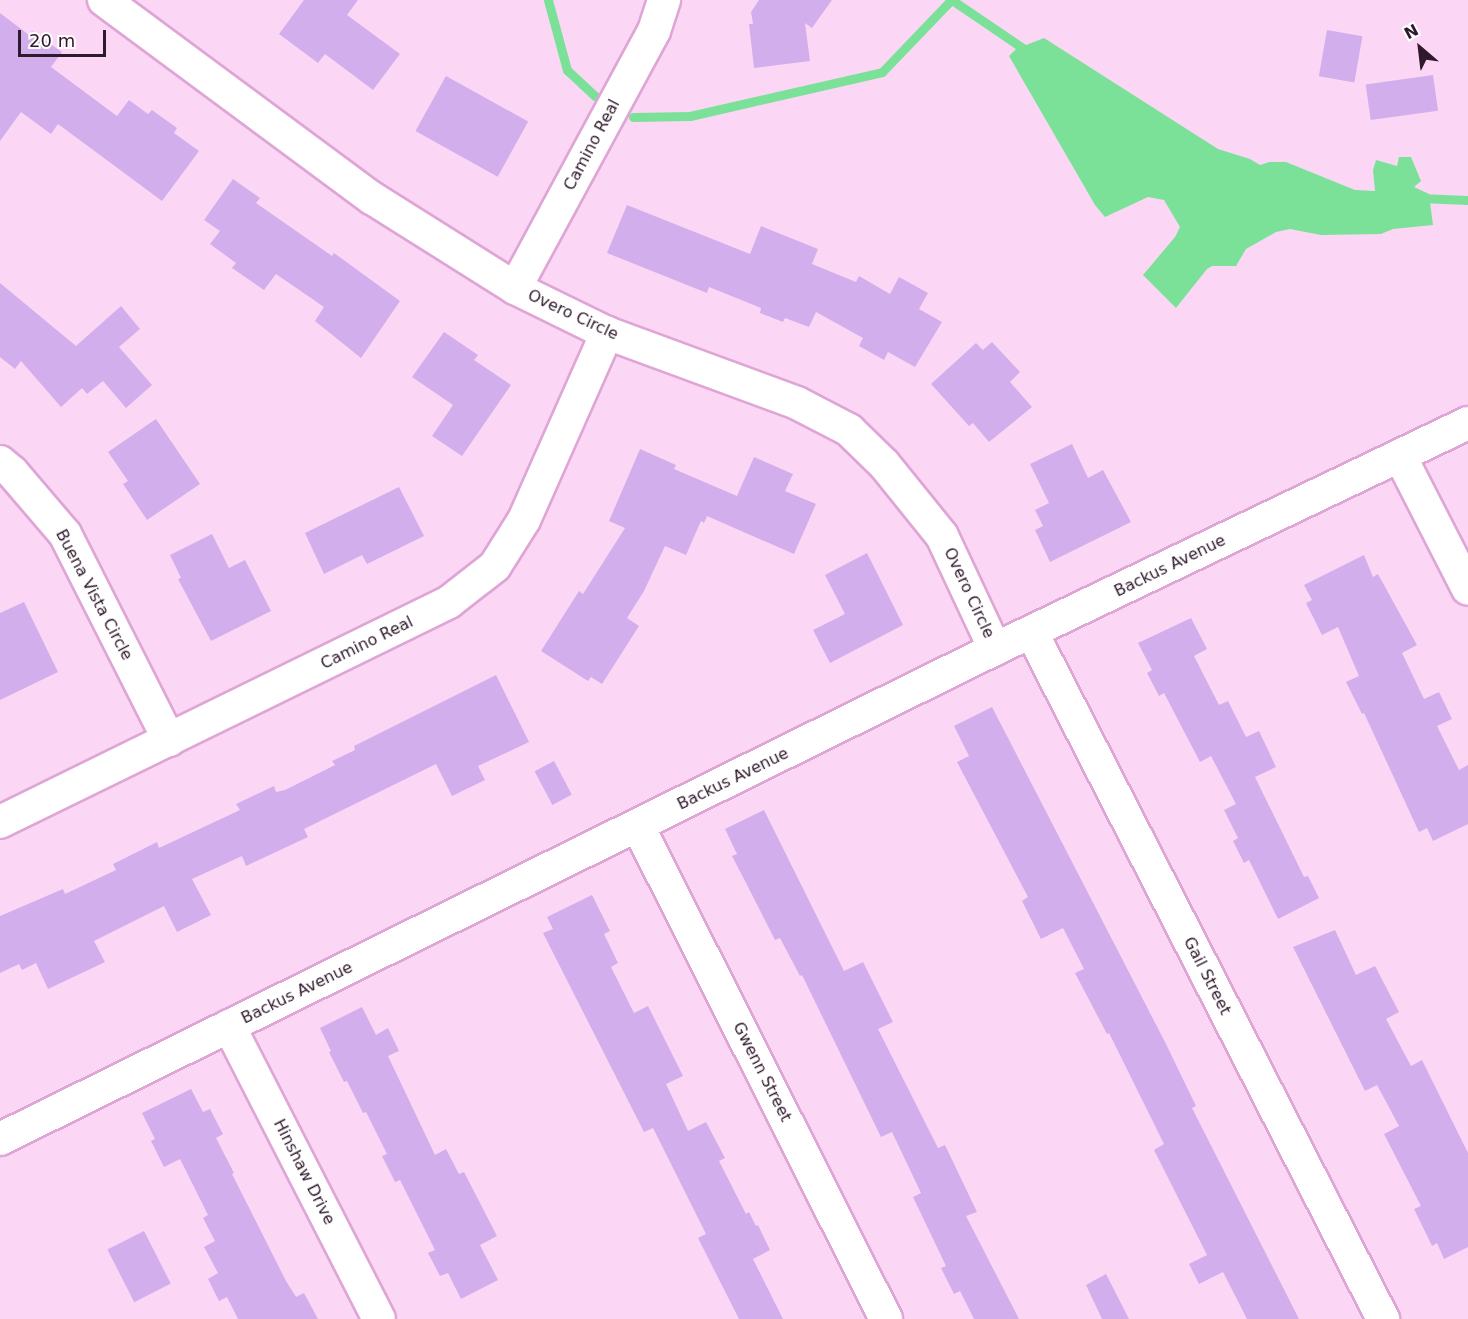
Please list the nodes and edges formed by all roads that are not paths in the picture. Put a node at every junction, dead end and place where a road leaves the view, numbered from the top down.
1 (104, 0) edge
2 (664, 0) edge
3 (515, 288) junction
4 (607, 333) junction
5 (1468, 423) edge
6 (1400, 456) junction
7 (0, 462) edge
8 (1468, 589) edge
9 (1032, 633) junction
10 (995, 649) junction
11 (169, 740) junction
12 (0, 822) edge
13 (638, 826) junction
14 (230, 1026) junction
15 (0, 1139) edge
16 (379, 1319) edge
17 (886, 1319) edge
18 (1383, 1319) edge

1 - 3 street, Overo Circle
2 - 3 street, Camino Real
3 - 4 street, Overo Circle
4 - 10 street, Overo Circle
4 - 11 street, Camino Real
5 - 6 street, Backus Avenue
6 - 8 street
6 - 9 street, Backus Avenue
7 - 11 street, Buena Vista Circle
9 - 10 street, Backus Avenue
9 - 18 street, Gail Street
10 - 13 street, Backus Avenue
11 - 12 street, Camino Real
13 - 14 street, Backus Avenue
13 - 17 street, Gwenn Street
14 - 15 street, Backus Avenue
14 - 16 street, Hinshaw Drive

